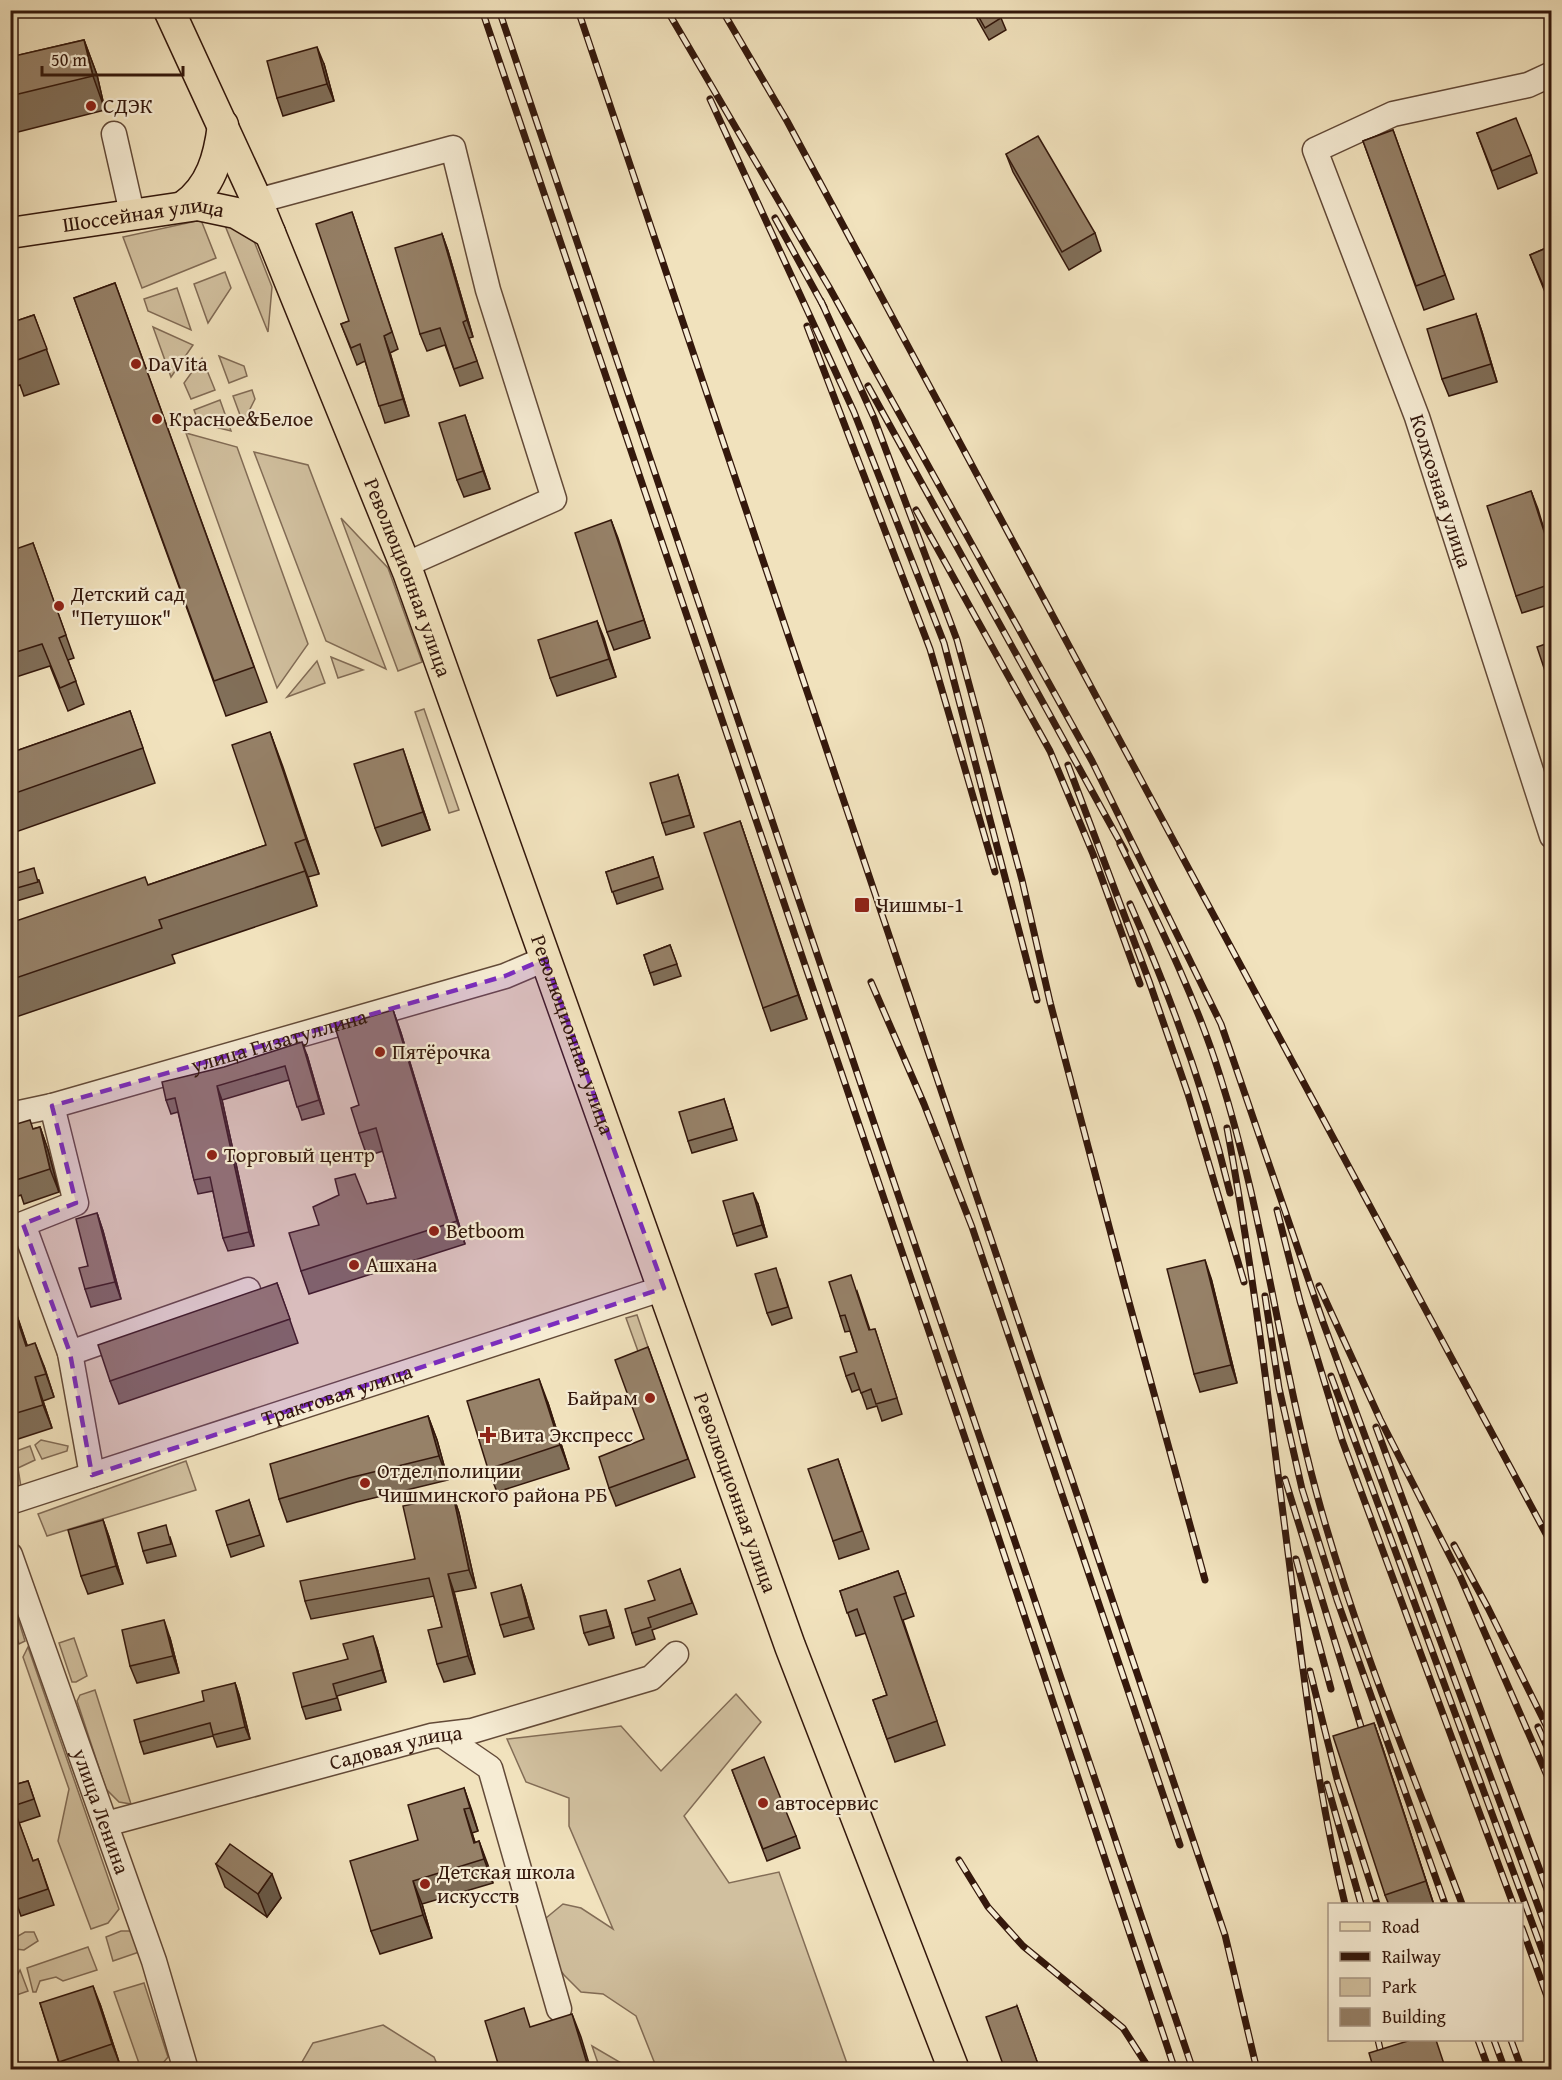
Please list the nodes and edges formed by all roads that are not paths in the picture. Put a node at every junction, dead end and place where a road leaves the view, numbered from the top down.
1 (169, 10) edge
2 (1551, 74) edge
3 (223, 125) junction
4 (114, 134) dead end
5 (257, 201) junction
6 (184, 206) junction
7 (132, 213) junction
8 (10, 233) edge
9 (270, 233) junction
10 (405, 565) junction
11 (1551, 836) edge
12 (545, 959) junction
13 (52, 1106) junction
14 (10, 1115) edge
15 (664, 1288) junction
16 (248, 1290) edge
17 (69, 1353) junction
18 (92, 1475) junction
19 (10, 1503) edge
20 (10, 1555) edge
21 (676, 1654) dead end
22 (442, 1735) junction
23 (106, 1824) junction
24 (559, 2009) dead end
25 (186, 2070) edge
26 (954, 2070) edge

1 - 3 main road, Революционная улица
2 - 11 street, Колхозная улица
3 - 5 main road, Революционная улица
3 - 6 main road
4 - 7 street
5 - 9 main road, Революционная улица
5 - 10 street
6 - 7 main road, Шоссейная улица
6 - 9 main road, Шоссейная улица
7 - 8 main road, Шоссейная улица
9 - 10 main road, Революционная улица
10 - 12 main road, Революционная улица
12 - 13 street, улица Гизатуллина
12 - 15 main road, Революционная улица
13 - 14 street, улица Гизатуллина
13 - 17 street
15 - 18 street, Трактовая улица
15 - 26 main road, Революционная улица
16 - 17 street
17 - 18 street
18 - 19 street, Трактовая улица
20 - 23 street, улица Ленина
21 - 22 street, Садовая улица
22 - 23 street, Садовая улица
22 - 24 street
23 - 25 street, улица Ленина

